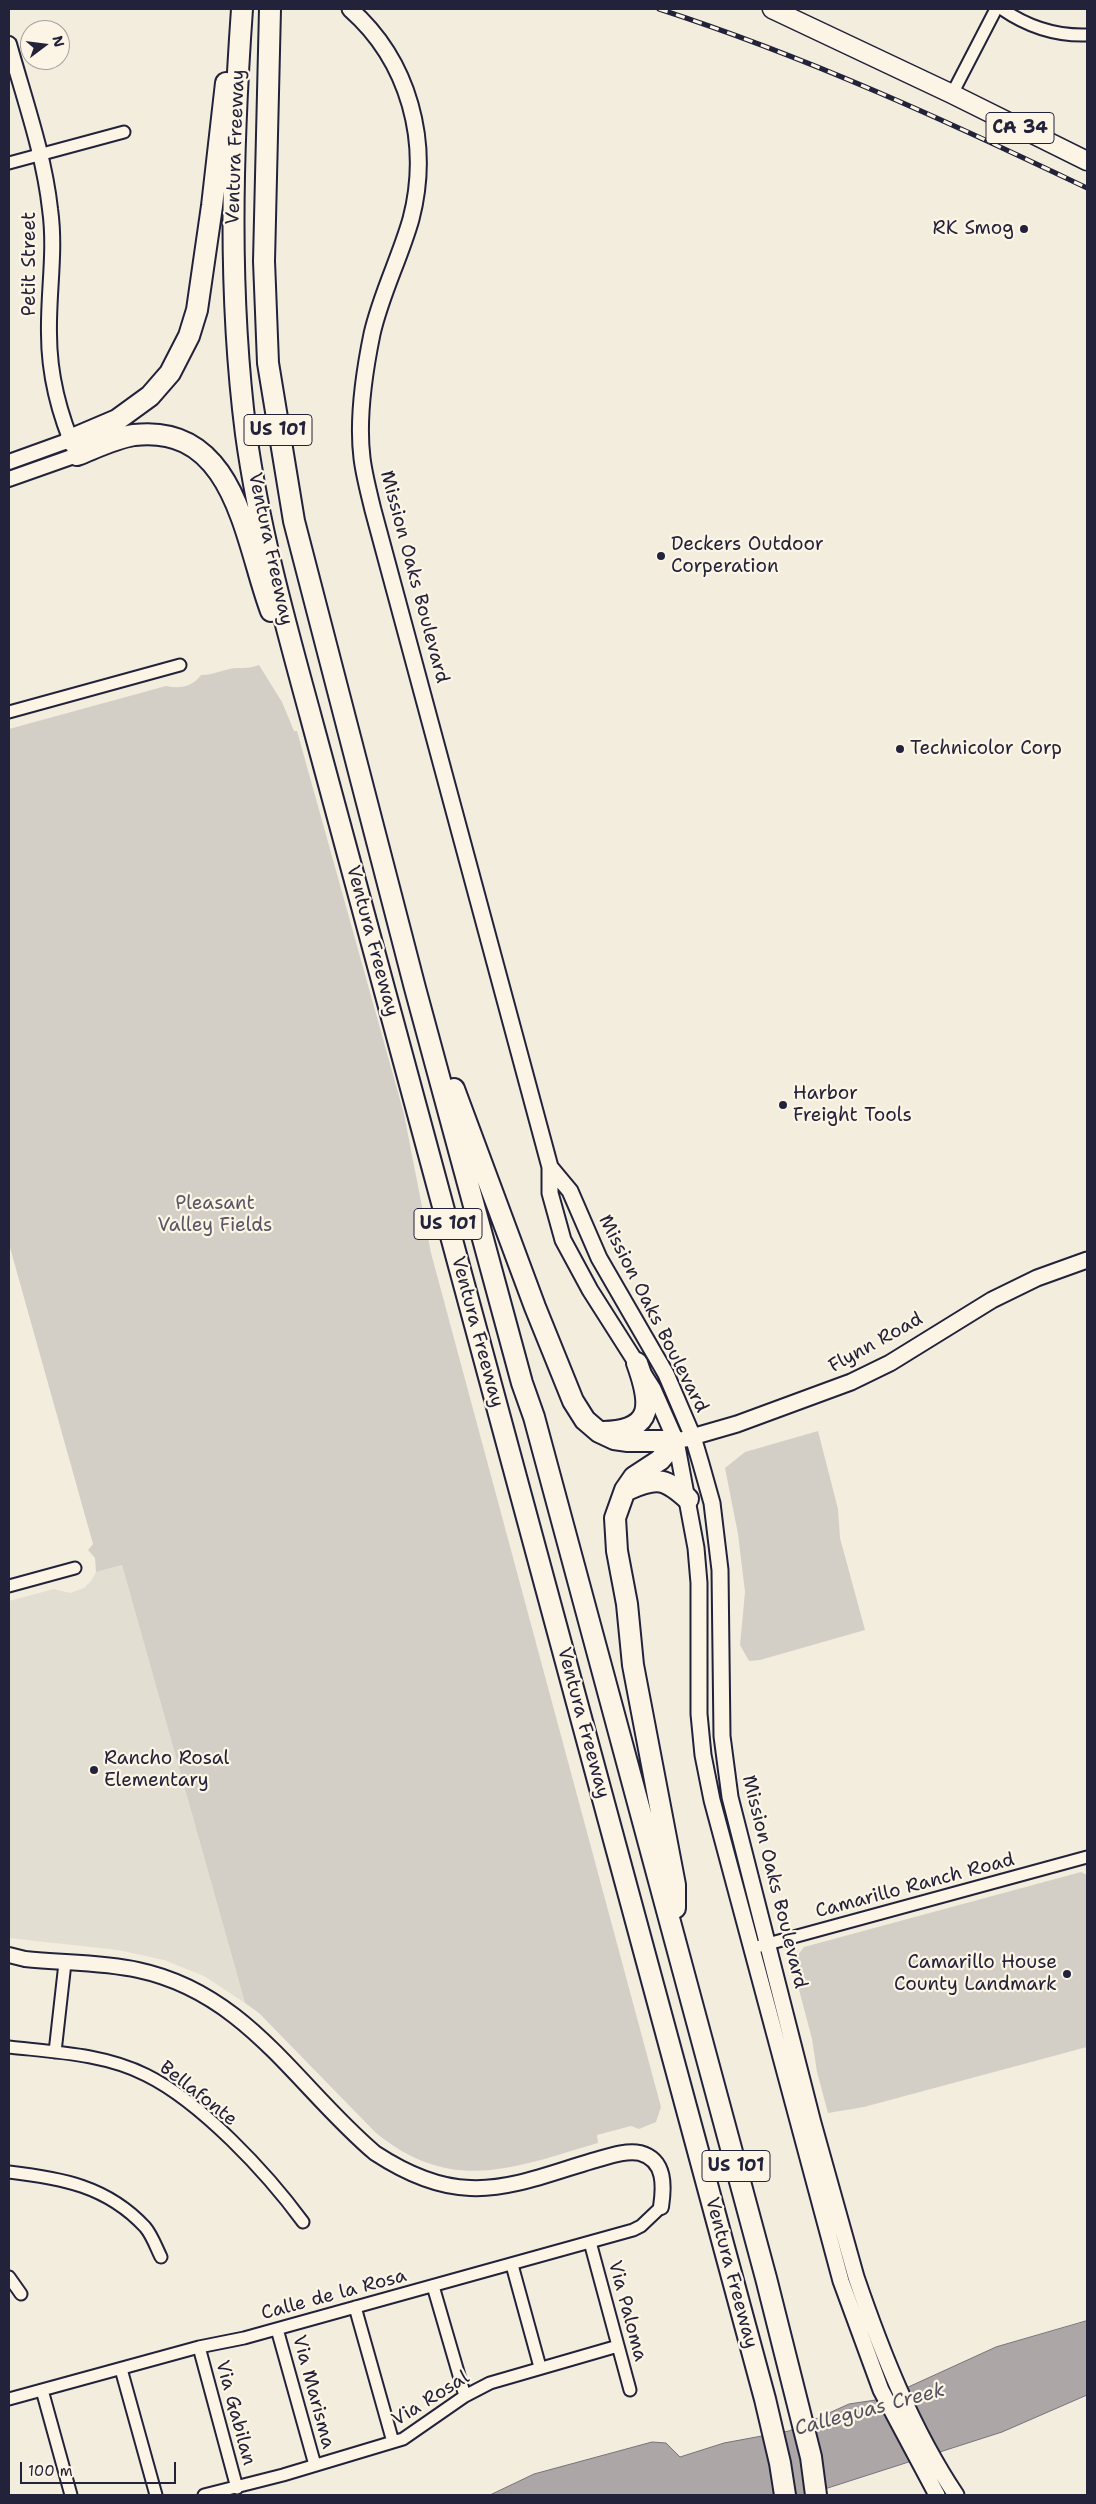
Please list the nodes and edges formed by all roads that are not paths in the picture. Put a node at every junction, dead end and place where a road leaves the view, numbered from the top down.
1 (242, 9) edge
2 (350, 9) edge
3 (996, 9) edge
4 (1002, 9) edge
5 (783, 11) edge
6 (270, 17) edge
7 (240, 34) junction
8 (1087, 35) edge
9 (9, 44) edge
10 (952, 94) junction
11 (124, 132) dead end
12 (39, 155) junction
13 (1087, 162) edge
14 (9, 164) edge
15 (73, 448) junction
16 (9, 462) edge
17 (9, 479) edge
18 (180, 665) dead end
19 (9, 712) edge
20 (310, 714) junction
21 (415, 988) junction
22 (550, 1167) junction
23 (1087, 1260) edge
24 (637, 1363) junction
25 (598, 1432) junction
26 (685, 1439) junction
27 (625, 1490) junction
28 (688, 1499) junction
29 (75, 1568) dead end
30 (9, 1586) edge
31 (1087, 1857) edge
32 (676, 1942) junction
33 (768, 1944) junction
34 (753, 1948) junction
35 (9, 1955) edge
36 (65, 1963) junction
37 (775, 2035) junction
38 (9, 2048) edge
39 (55, 2052) junction
40 (816, 2131) junction
41 (9, 2172) edge
42 (661, 2207) joint
43 (303, 2222) dead end
44 (590, 2242) junction
45 (161, 2257) dead end
46 (512, 2265) junction
47 (9, 2277) edge
48 (433, 2286) junction
49 (21, 2294) dead end
50 (355, 2307) junction
51 (278, 2329) junction
52 (618, 2346) junction
53 (199, 2347) junction
54 (540, 2367) junction
55 (121, 2369) junction
56 (42, 2390) junction
57 (630, 2390) dead end
58 (465, 2396) junction
59 (9, 2399) edge
60 (393, 2442) junction
61 (315, 2465) junction
62 (237, 2488) junction
63 (935, 2492) edge
64 (71, 2495) edge
65 (156, 2495) edge
66 (204, 2495) edge
67 (785, 2495) edge
68 (816, 2495) edge
69 (956, 2495) edge

1 - 7 highway, Ventura Freeway / US 101
2 - 22 main road, Mission Oaks Boulevard
3 - 10 street
4 - 8 street
5 - 10 main road, CA 34
6 - 21 highway, Ventura Freeway / US 101
7 - 15 highway
7 - 20 highway, Ventura Freeway / US 101
9 - 12 street, Petit Street
10 - 13 main road, CA 34
11 - 12 street
12 - 14 street
12 - 15 street, Petit Street
15 - 16 street
15 - 17 street
15 - 20 highway
18 - 19 street
20 - 67 highway, Ventura Freeway / US 101
21 - 25 highway
21 - 32 highway, Ventura Freeway / US 101
22 - 24 main road, Mission Oaks Boulevard
22 - 26 main road, Mission Oaks Boulevard
23 - 26 main road, Flynn Road
24 - 25 highway
24 - 26 main road, Mission Oaks Boulevard
25 - 26 highway
26 - 27 highway
26 - 28 main road, Mission Oaks Boulevard
26 - 33 main road, Mission Oaks Boulevard
27 - 28 highway
27 - 32 highway
28 - 34 main road, Mission Oaks Boulevard
29 - 30 street
31 - 33 street, Camarillo Ranch Road
32 - 68 highway, Ventura Freeway / US 101
33 - 34 street, Camarillo Ranch Road
33 - 40 main road, Mission Oaks Boulevard
34 - 37 main road, Mission Oaks Boulevard
35 - 36 street
36 - 39 street
36 - 42 street
37 - 40 main road
37 - 63 main road, Mission Oaks Boulevard
38 - 39 street, Bellafonte
39 - 43 street, Bellafonte
40 - 69 main road, Mission Oaks Boulevard
41 - 45 street
42 - 44 street, Calle de la Rosa
44 - 46 street, Calle de la Rosa
44 - 52 street, Via Paloma
46 - 48 street, Calle de la Rosa
46 - 54 street
47 - 49 street
48 - 50 street, Calle de la Rosa
48 - 58 street
50 - 51 street, Calle de la Rosa
50 - 60 street
51 - 53 street, Calle de la Rosa
51 - 61 street, Via Marisma
52 - 54 street, Via Rosal
52 - 57 street, Via Paloma
53 - 55 street, Calle de la Rosa
53 - 62 street, Via Gabilan
54 - 58 street, Via Rosal
55 - 56 street, Calle de la Rosa
55 - 65 street
56 - 59 street, Calle de la Rosa
56 - 64 street
58 - 60 street, Via Rosal
60 - 61 street, Via Rosal
61 - 62 street, Via Rosal
62 - 66 street, Via Rosal

